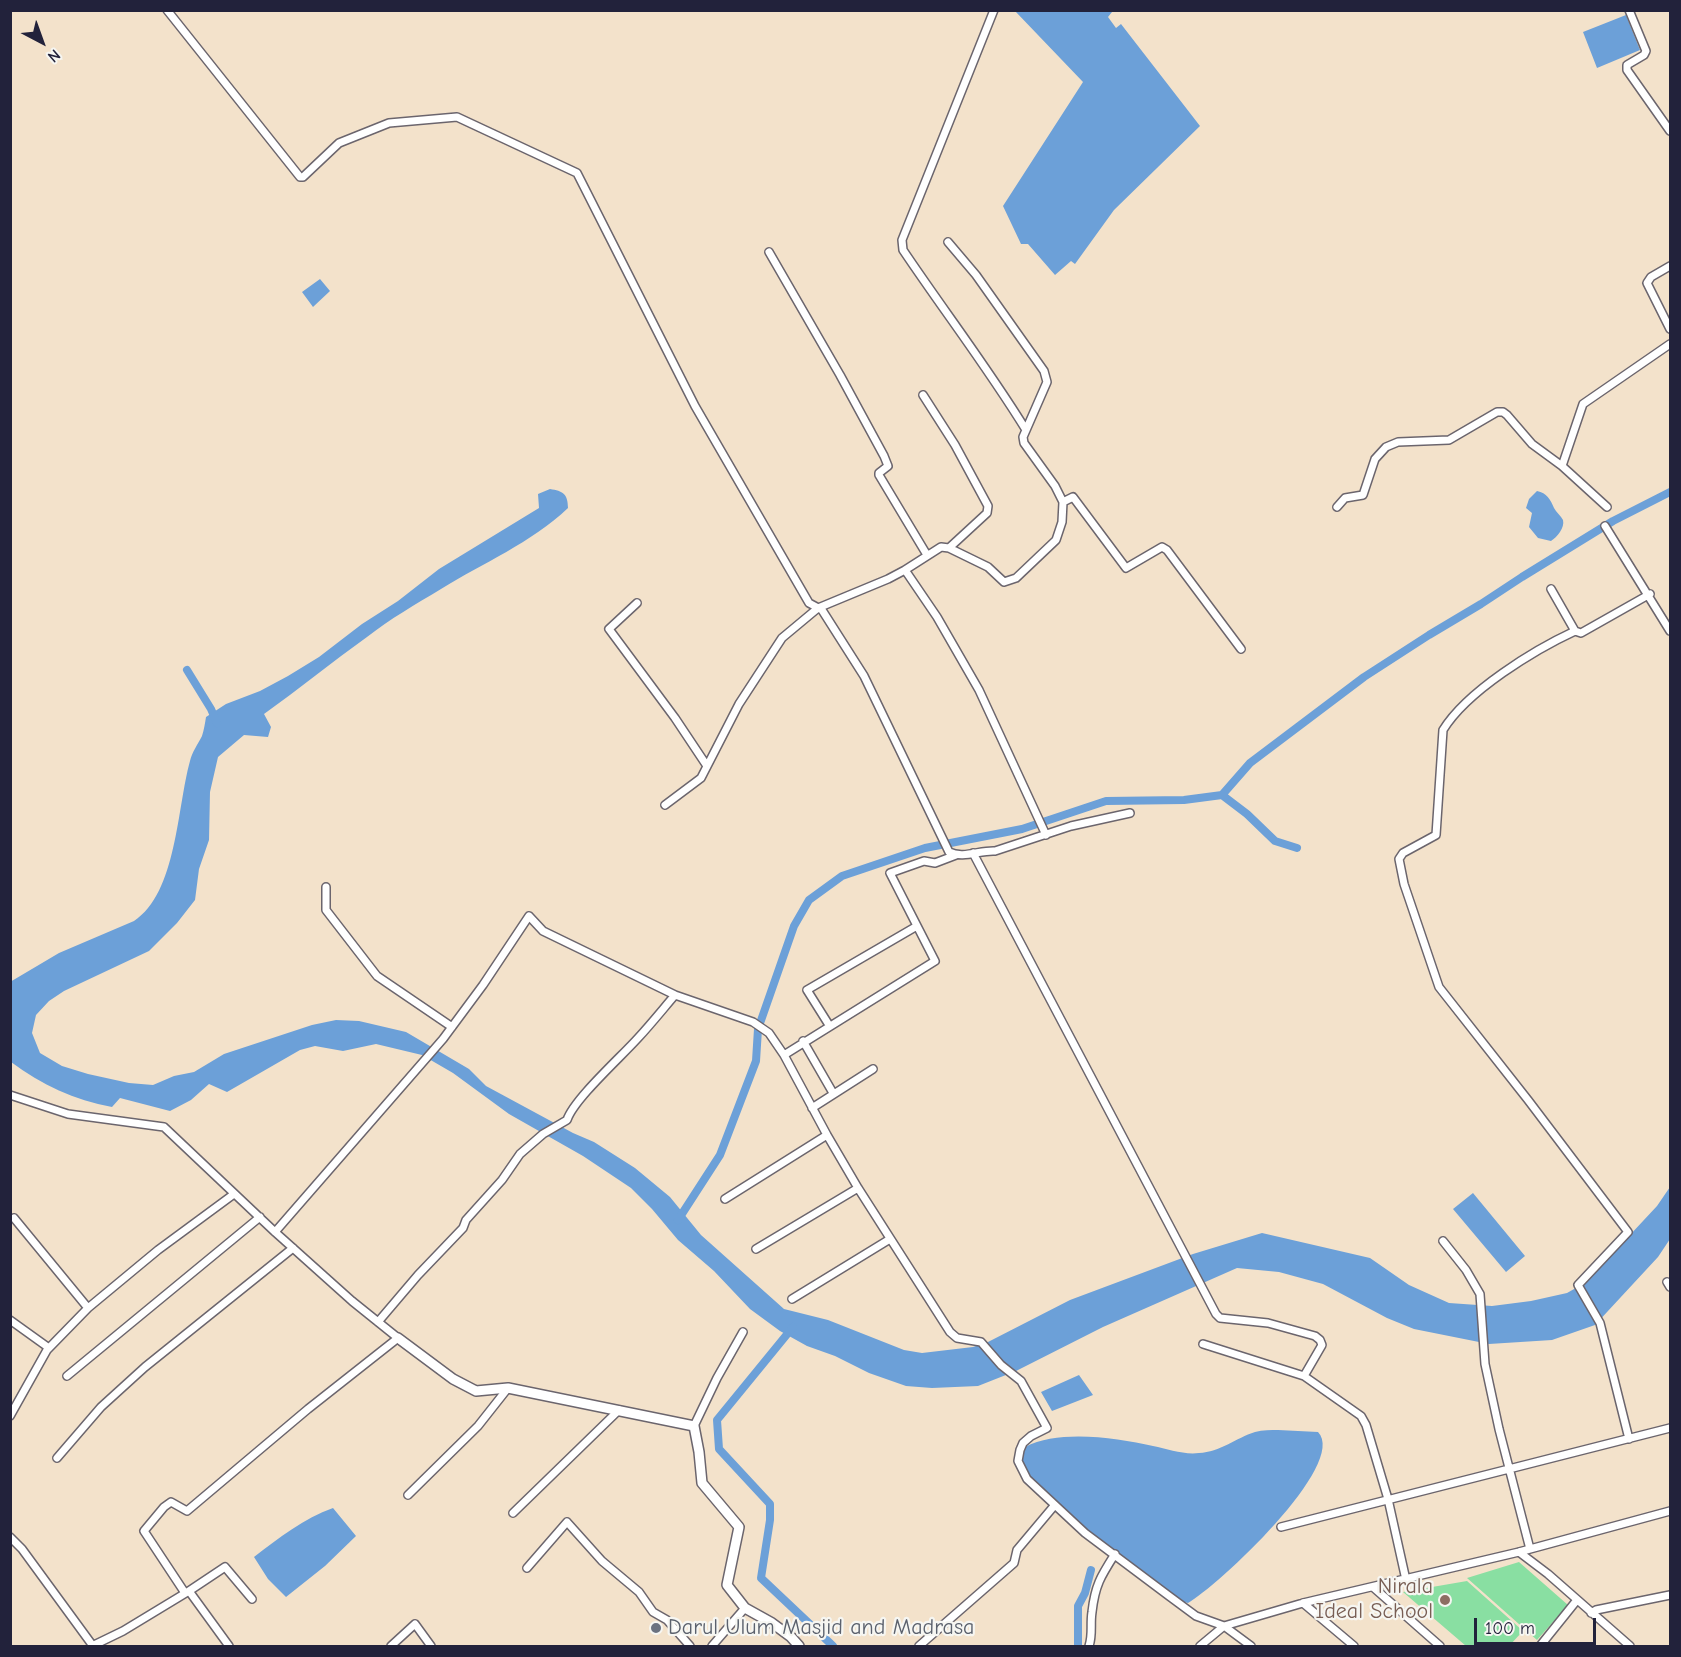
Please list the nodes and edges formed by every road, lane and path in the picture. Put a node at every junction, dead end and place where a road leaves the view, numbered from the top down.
1 (167, 10) edge
2 (994, 10) edge
3 (1629, 10) edge
4 (1671, 131) edge
5 (948, 242) dead end
6 (769, 252) dead end
7 (1671, 266) edge
8 (1671, 329) edge
9 (1671, 344) edge
10 (923, 395) dead end
11 (1026, 430) junction
12 (1562, 466) junction
13 (1063, 502) junction
14 (1336, 507) dead end
15 (1607, 507) dead end
16 (1605, 526) dead end
17 (949, 548) junction
18 (927, 555) junction
19 (905, 570) junction
20 (1551, 589) dead end
21 (1650, 594) junction
22 (637, 603) dead end
23 (818, 609) junction
24 (1671, 630) edge
25 (1575, 631) junction
26 (1241, 649) dead end
27 (707, 766) junction
28 (665, 805) dead end
29 (1130, 813) dead end
30 (1046, 835) junction
31 (973, 853) junction
32 (953, 854) junction
33 (326, 887) dead end
34 (917, 926) junction
35 (675, 995) junction
36 (829, 1025) junction
37 (452, 1027) junction
38 (803, 1041) junction
39 (784, 1054) junction
40 (873, 1069) dead end
41 (833, 1093) junction
42 (10, 1095) edge
43 (812, 1108) junction
44 (827, 1135) junction
45 (858, 1188) junction
46 (234, 1194) junction
47 (725, 1199) dead end
48 (260, 1217) junction
49 (14, 1218) dead end
50 (275, 1232) junction
51 (890, 1239) junction
52 (1443, 1241) dead end
53 (293, 1248) junction
54 (756, 1249) dead end
55 (792, 1299) dead end
56 (88, 1308) junction
57 (10, 1320) edge
58 (378, 1322) junction
59 (743, 1332) dead end
60 (398, 1338) junction
61 (1203, 1344) dead end
62 (49, 1347) junction
63 (67, 1376) dead end
64 (1304, 1376) junction
65 (507, 1388) junction
66 (619, 1410) junction
67 (10, 1416) edge
68 (694, 1426) junction
69 (1671, 1428) edge
70 (1629, 1439) junction
71 (57, 1458) dead end
72 (1509, 1470) junction
73 (408, 1495) dead end
74 (1388, 1499) junction
75 (1054, 1506) junction
76 (1671, 1511) edge
77 (513, 1513) dead end
78 (1281, 1527) dead end
79 (10, 1537) edge
80 (1530, 1549) junction
81 (1519, 1552) junction
82 (1115, 1554) junction
83 (527, 1568) dead end
84 (1406, 1580) junction
85 (1373, 1587) junction
86 (187, 1592) junction
87 (1670, 1595) edge
88 (252, 1599) dead end
89 (1577, 1600) junction
90 (1303, 1603) junction
91 (745, 1608) junction
92 (1591, 1613) junction
93 (1224, 1626) junction
94 (93, 1646) edge
95 (229, 1647) edge
96 (391, 1647) edge
97 (431, 1647) edge
98 (690, 1647) edge
99 (712, 1647) edge
100 (799, 1647) edge
101 (919, 1647) edge
102 (1089, 1647) edge
103 (1200, 1647) edge
104 (1251, 1647) edge
105 (1354, 1647) edge
106 (1440, 1647) edge
107 (1540, 1647) edge
108 (1630, 1647) edge

1 - 23 street
2 - 11 street
3 - 4 street
5 - 11 street
6 - 18 street
7 - 8 street
9 - 12 street
10 - 17 street
11 - 13 street
12 - 14 street
12 - 15 street
13 - 17 street
13 - 26 street
16 - 21 street
17 - 18 street
18 - 19 street
19 - 23 street
19 - 30 street
20 - 25 street
21 - 24 street
21 - 25 street
22 - 27 street
23 - 27 street
23 - 32 street
25 - 70 street
27 - 28 street
29 - 30 street
30 - 31 street
31 - 32 street
31 - 64 street
32 - 34 street
33 - 37 street
34 - 36 street
34 - 36 street
35 - 37 street
35 - 39 street
35 - 58 street
36 - 38 street
37 - 50 street
38 - 39 street
38 - 41 street
39 - 43 street
40 - 41 street
41 - 43 street
42 - 46 street
43 - 44 street
44 - 45 street
44 - 47 street
45 - 51 street
45 - 54 street
46 - 48 street
46 - 56 street
48 - 50 street
48 - 63 street
49 - 56 street
50 - 53 street
51 - 55 street
51 - 75 street
52 - 72 street
53 - 58 street
53 - 71 street
56 - 62 street
57 - 62 street
58 - 60 street
59 - 68 street
60 - 65 street
60 - 86 street
61 - 64 street
62 - 67 street
64 - 74 street
65 - 66 street
65 - 73 street
66 - 68 street
66 - 77 street
68 - 91 street
69 - 70 street
70 - 72 street
72 - 74 street
72 - 80 street
74 - 78 street
74 - 84 street
75 - 82 street
75 - 101 street
76 - 80 street
79 - 94 street
80 - 81 street
81 - 84 street
81 - 89 street
82 - 93 street
82 - 102 street
83 - 98 street
84 - 85 street
85 - 90 street
85 - 106 street
86 - 88 street
86 - 94 street
86 - 95 street
87 - 92 street
89 - 92 street
89 - 107 street
90 - 93 street
90 - 105 street
91 - 99 street
91 - 100 street
92 - 108 street
93 - 103 street
93 - 104 street
96 - 97 street

